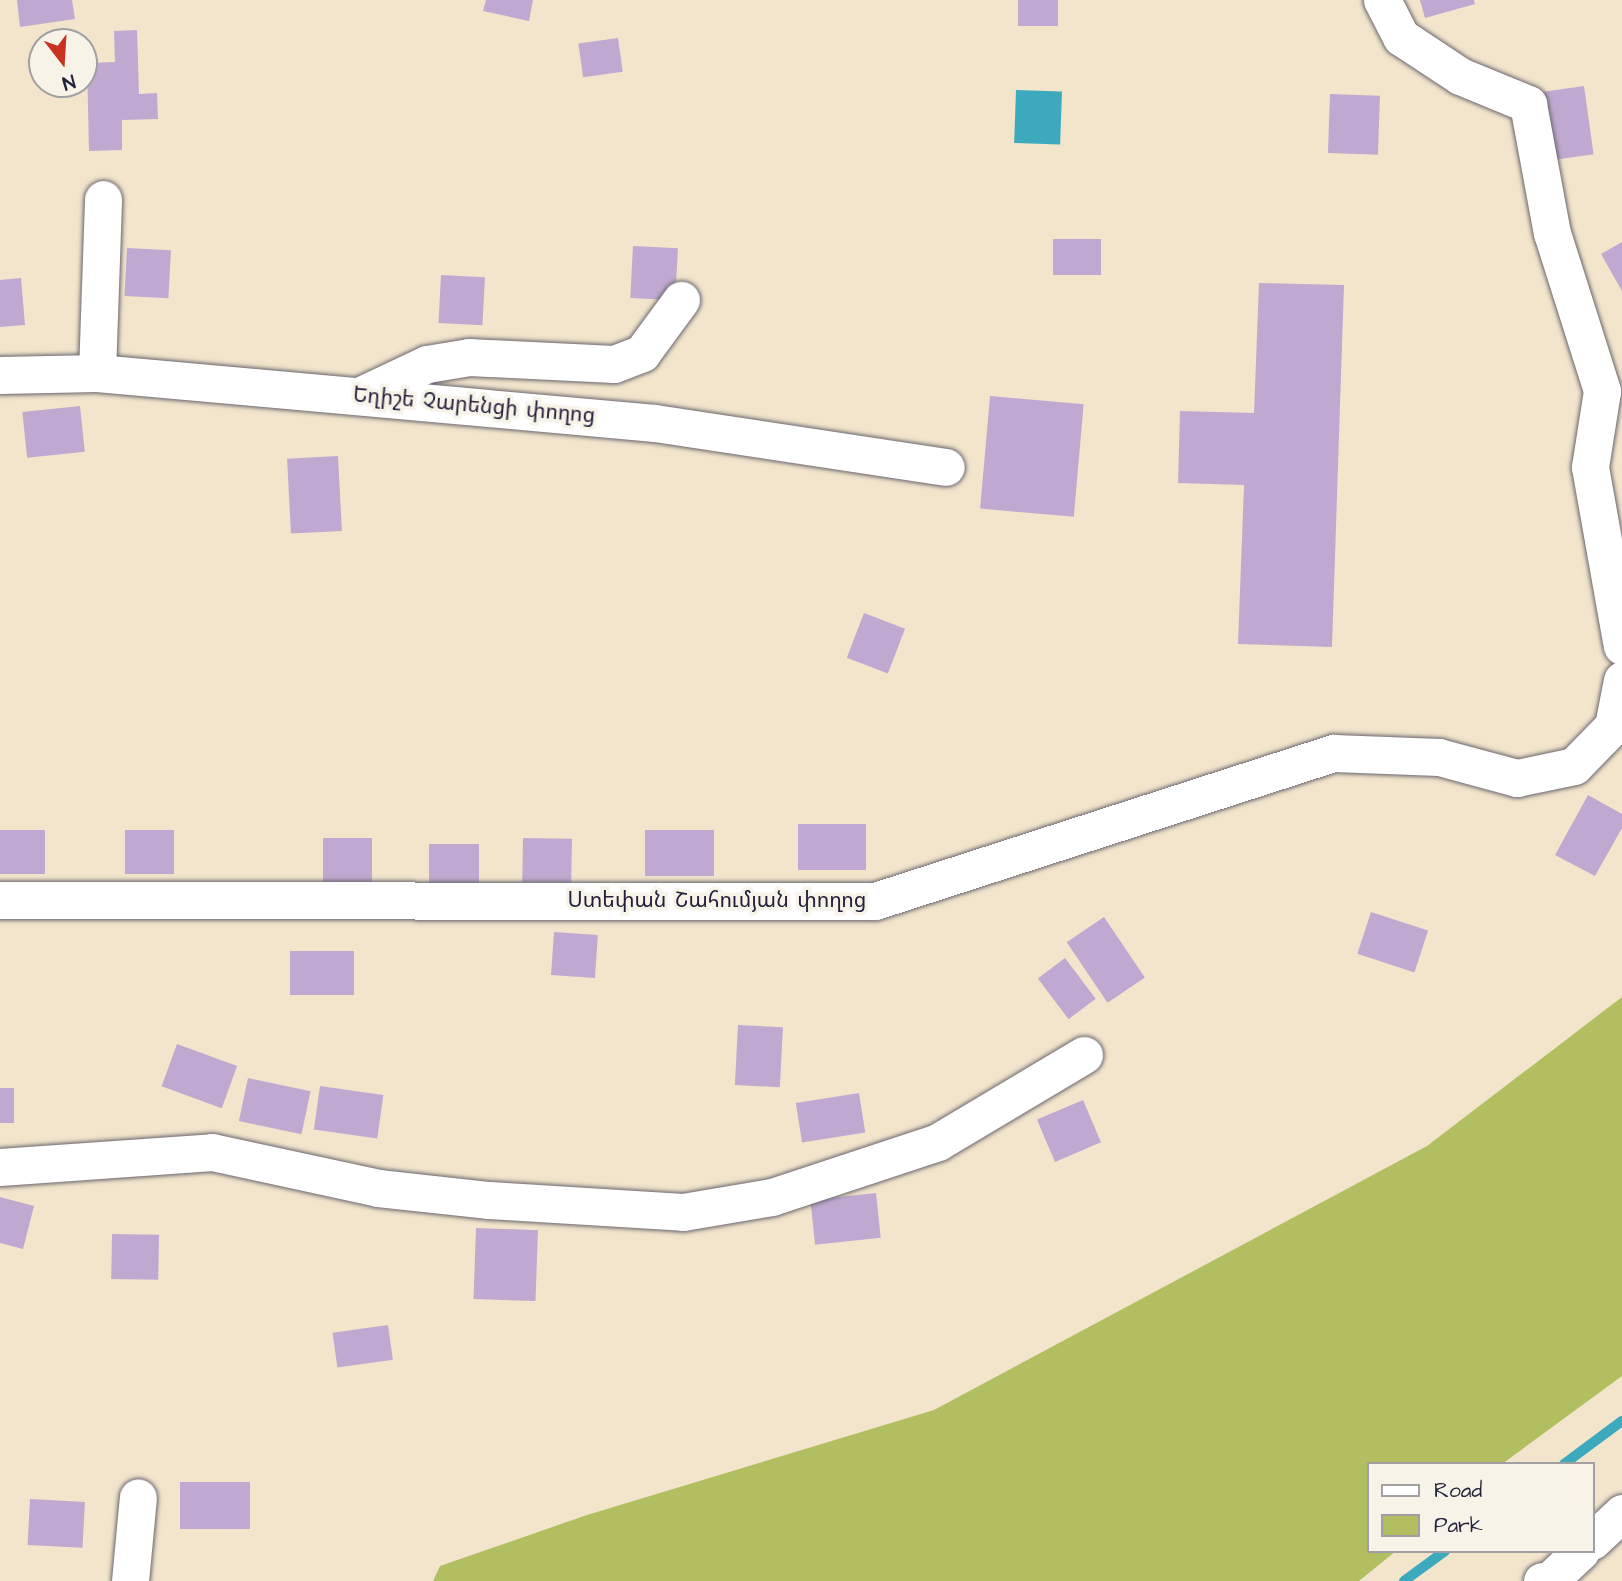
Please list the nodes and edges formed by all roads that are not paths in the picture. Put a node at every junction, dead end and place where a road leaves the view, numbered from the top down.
1 (1382, 0) edge
2 (103, 199) dead end
3 (681, 300) dead end
4 (97, 373) junction
5 (0, 375) edge
6 (358, 396) junction
7 (946, 467) dead end
8 (1622, 646) edge
9 (1622, 680) edge
10 (0, 900) edge
11 (1084, 1055) dead end
12 (0, 1167) edge
13 (138, 1497) dead end
14 (1622, 1513) edge
15 (1594, 1539) edge
16 (1579, 1553) edge
17 (131, 1581) edge
18 (1542, 1581) edge

1 - 8 street
2 - 4 street
3 - 6 street
4 - 5 street, Եղիշե Չարենցի փողոց
4 - 6 street, Եղիշե Չարենցի փողոց
6 - 7 street, Եղիշե Չարենցի փողոց
9 - 10 street, Ստեփան Շահումյան փողոց
11 - 12 street
13 - 17 street
14 - 15 street
16 - 18 street

